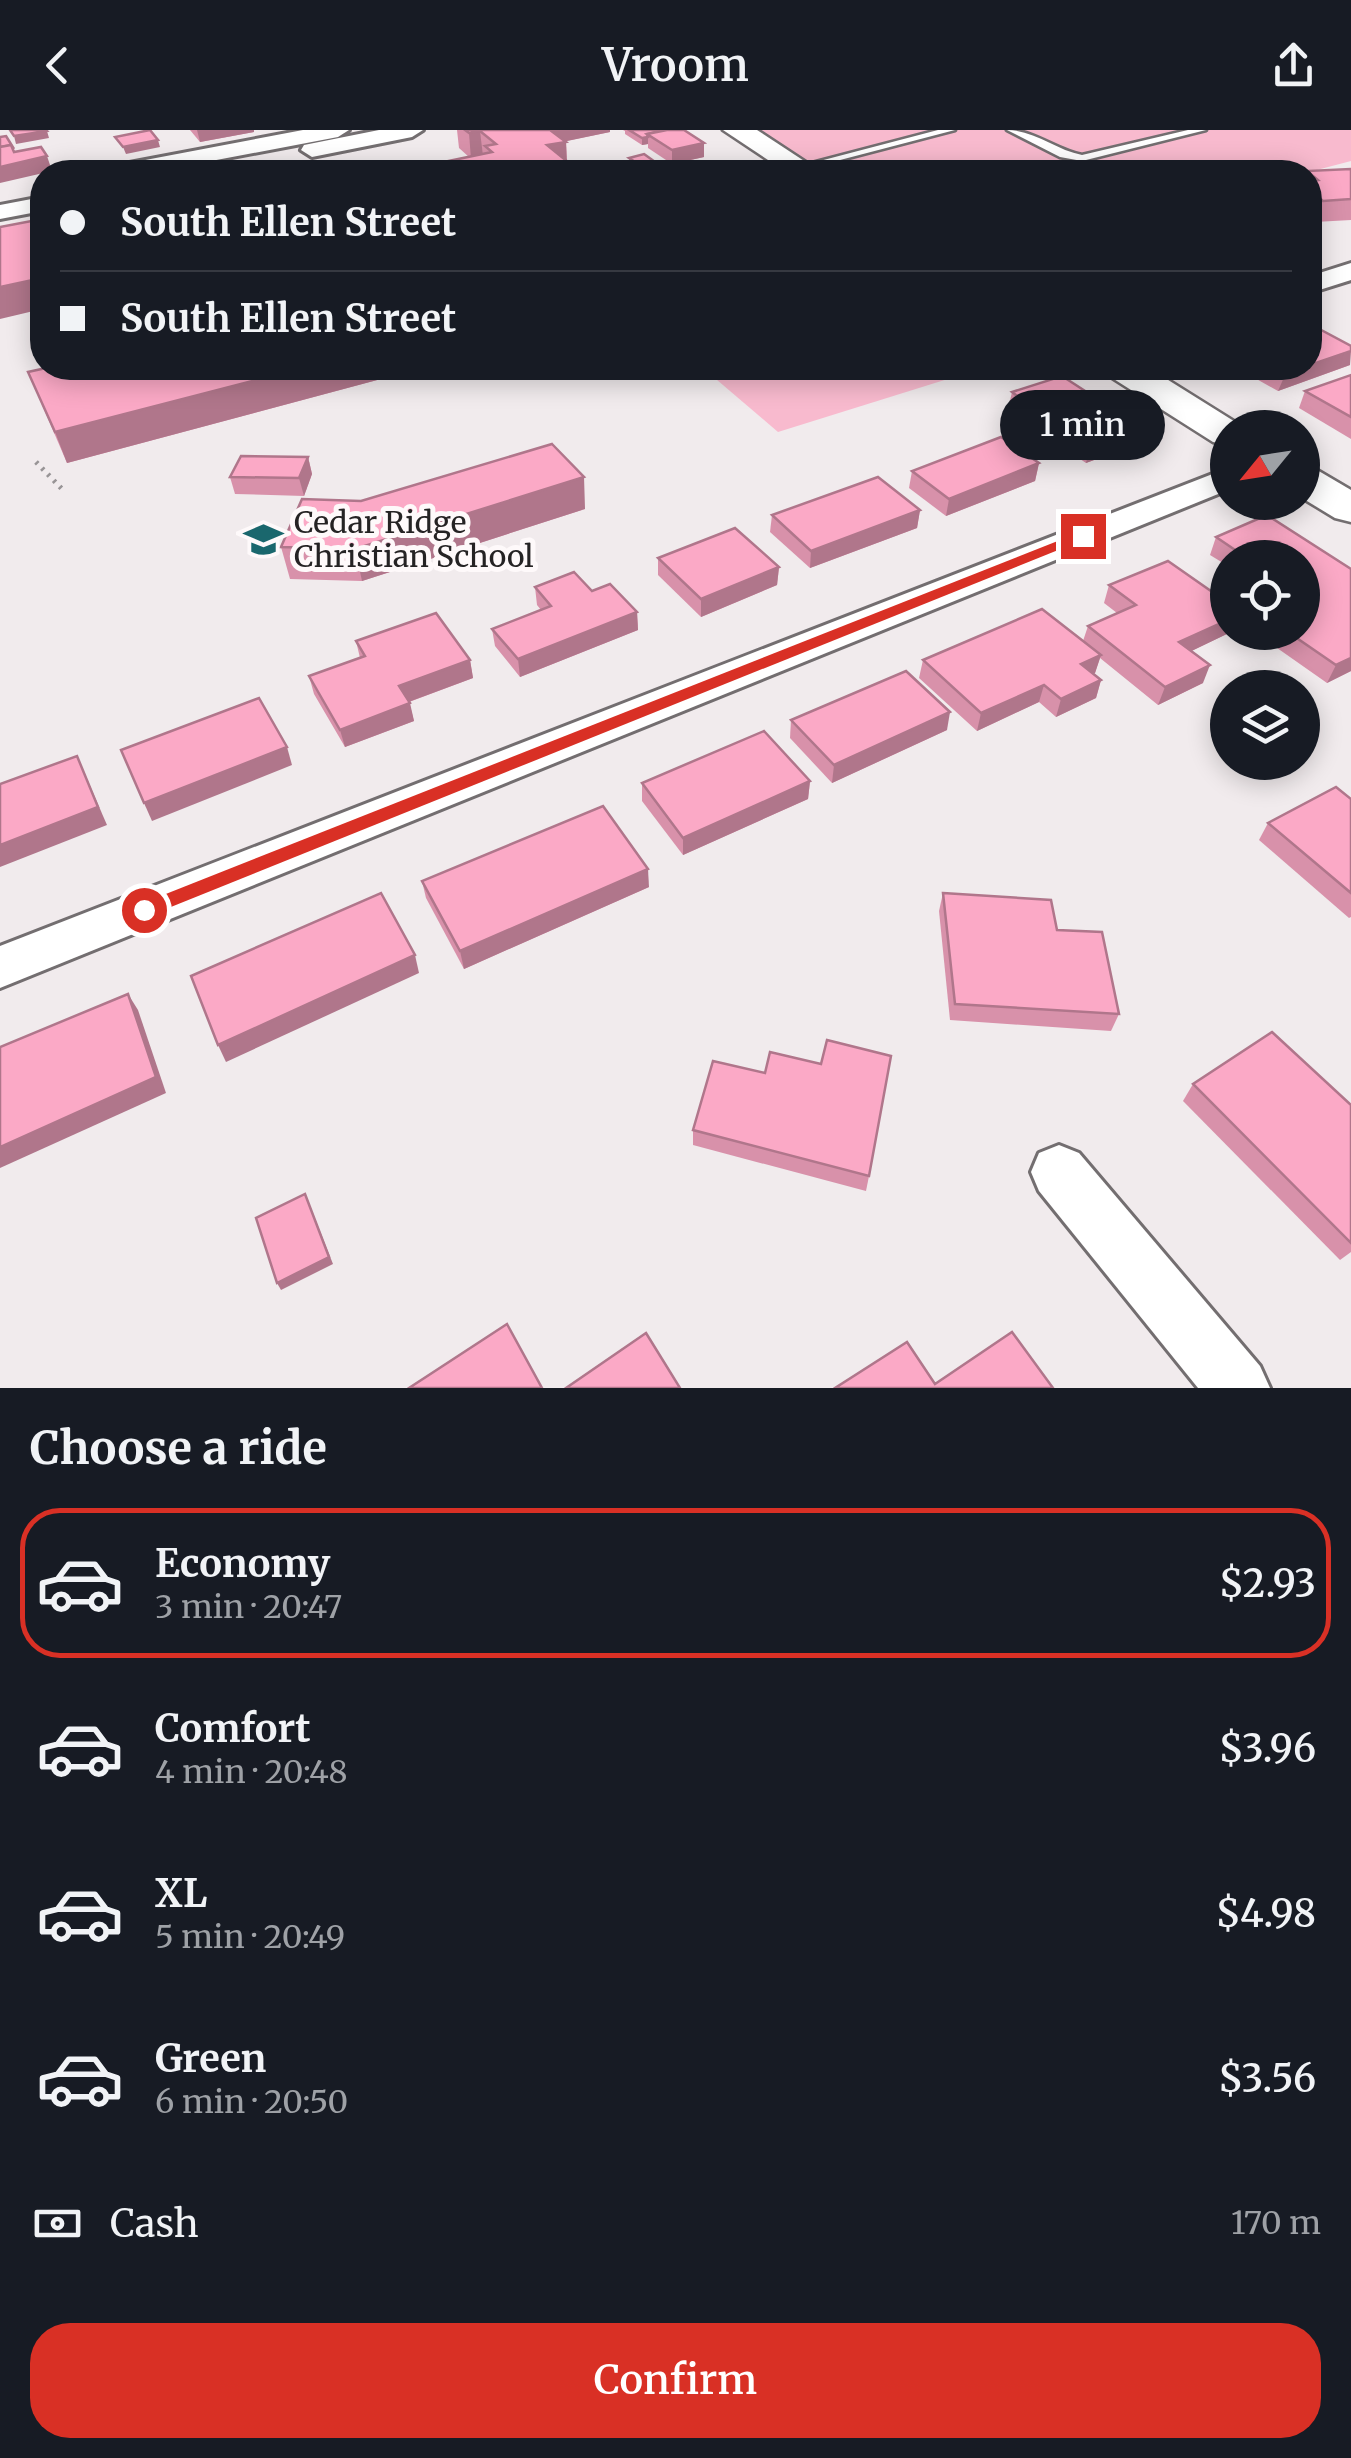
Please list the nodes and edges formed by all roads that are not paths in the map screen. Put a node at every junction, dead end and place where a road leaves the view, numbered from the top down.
1 (338, 130) edge
2 (412, 130) edge
3 (737, 130) edge
4 (950, 130) edge
5 (1012, 130) edge
6 (1200, 130) edge
7 (307, 138) edge
8 (185, 160) edge
9 (236, 160) edge
10 (328, 160) edge
11 (786, 160) edge
12 (839, 160) edge
13 (30, 190) edge
14 (0, 196) edge
15 (30, 206) edge
16 (0, 212) edge
17 (1351, 271) edge
18 (1322, 280) edge
19 (1143, 380) edge
20 (1210, 421) edge
21 (1210, 485) edge
22 (1320, 490) edge
23 (1351, 509) edge
24 (0, 967) edge
25 (1059, 1172) dead end
26 (1238, 1388) edge

1 - 7 street
2 - 7 street
3 - 11 main road
4 - 12 lane
5 - 6 lane
7 - 8 street
7 - 9 street
7 - 10 street
13 - 14 street
15 - 16 street
17 - 18 street
19 - 20 main road
21 - 24 street
22 - 23 main road
25 - 26 street

